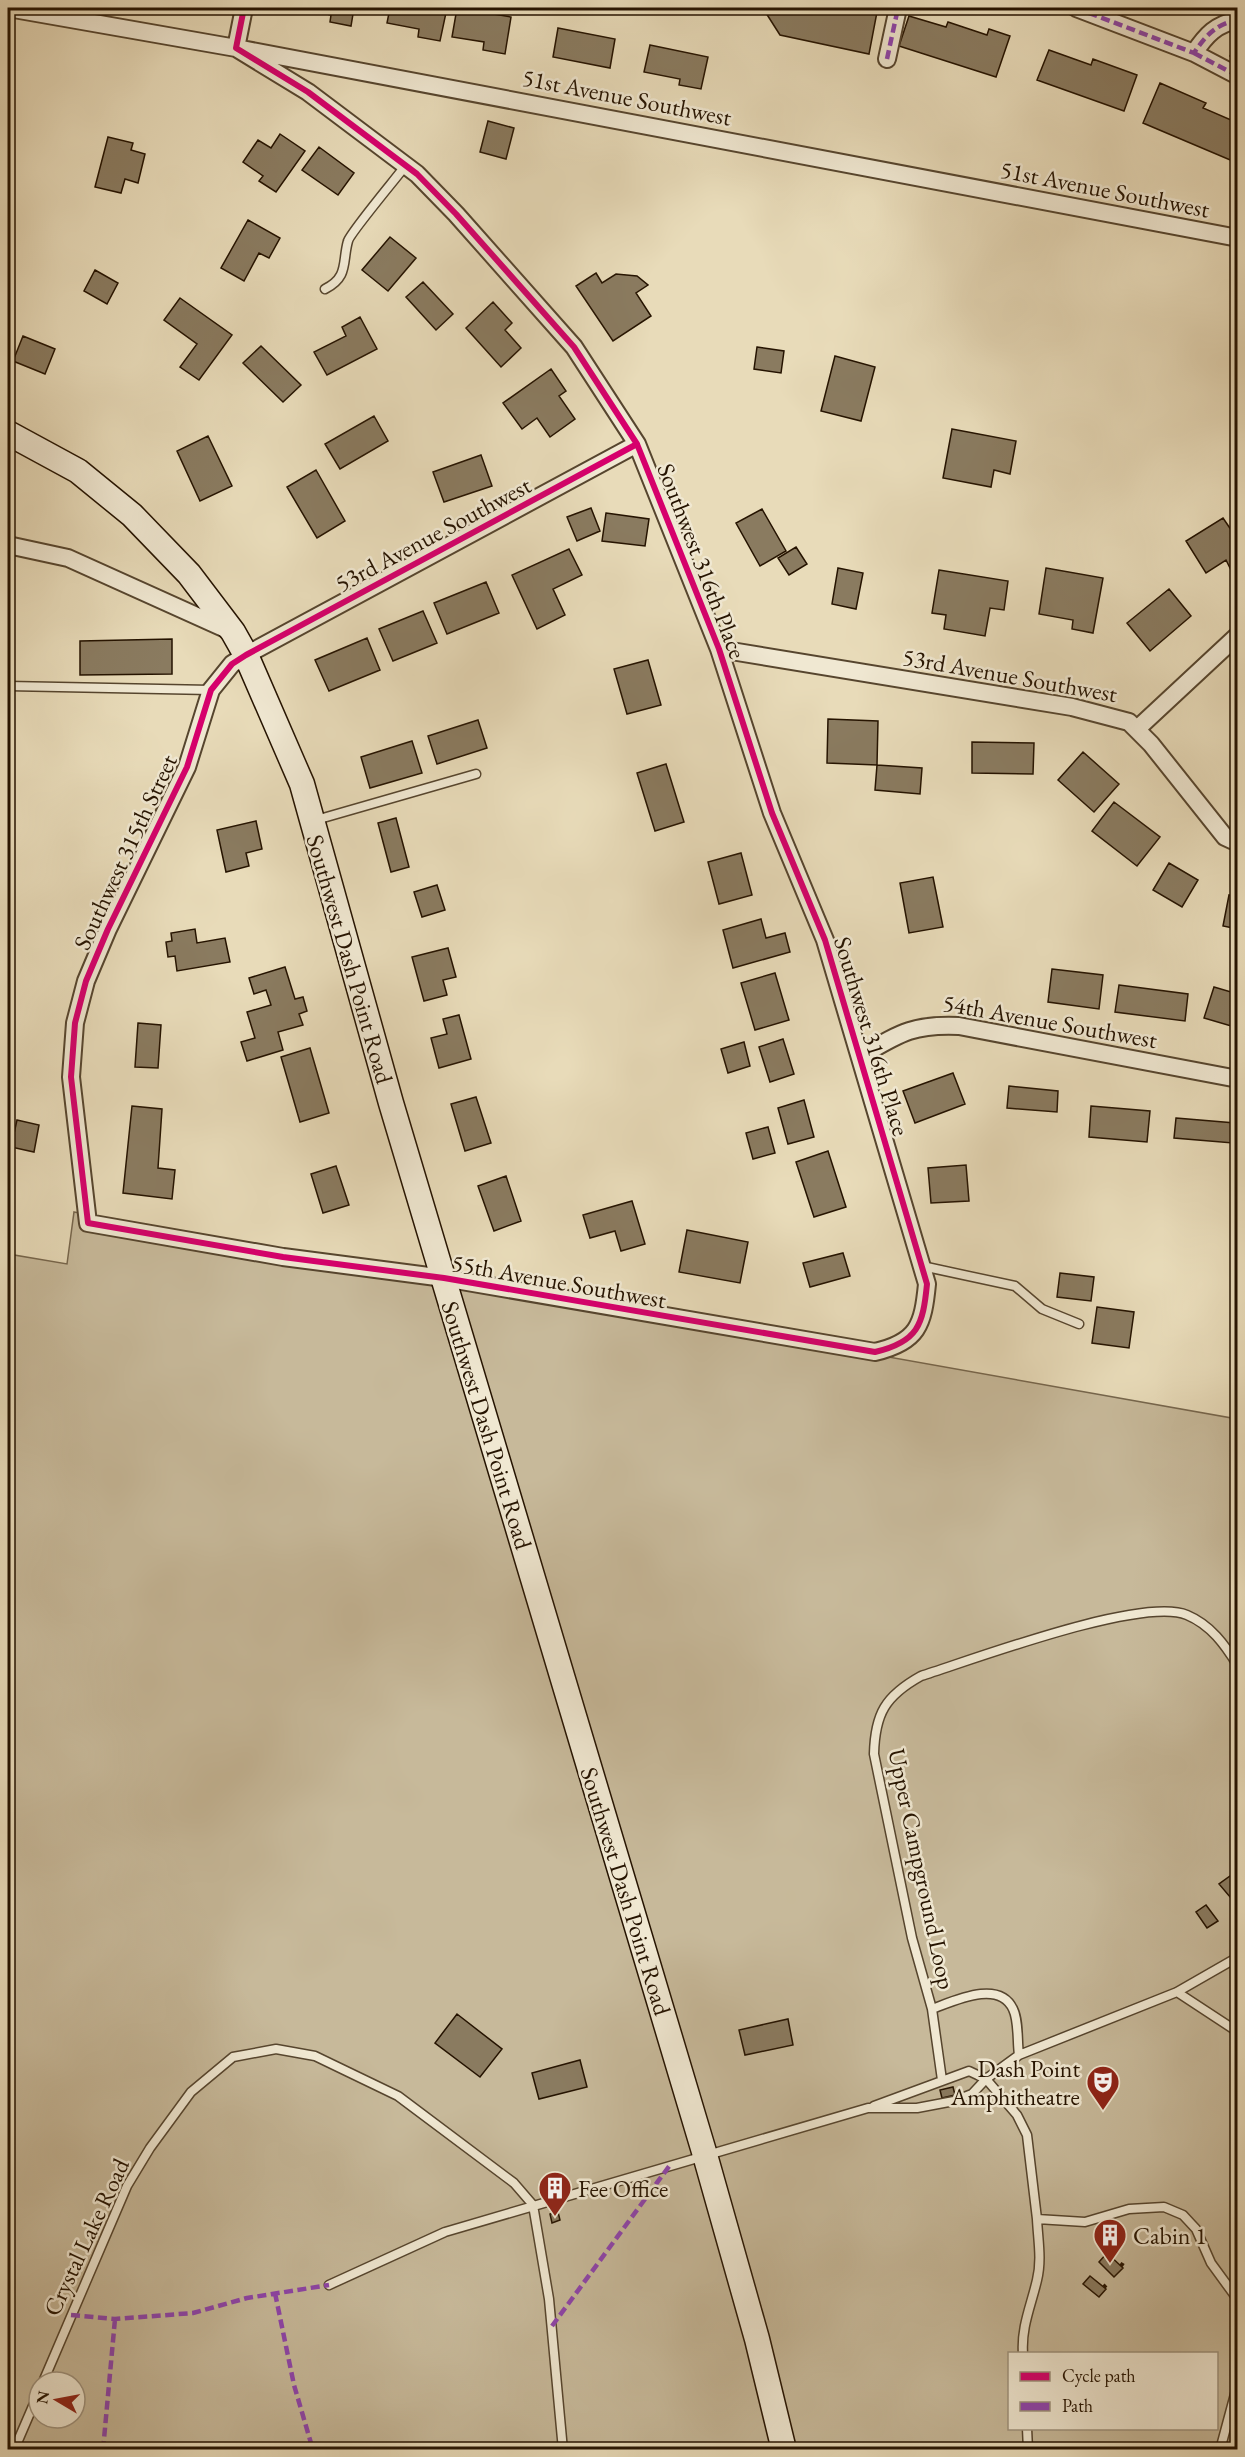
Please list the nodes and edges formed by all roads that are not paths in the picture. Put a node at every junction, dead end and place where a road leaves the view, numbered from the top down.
1 (8, 8) edge
2 (244, 8) edge
3 (898, 8) edge
4 (1077, 8) edge
5 (1238, 20) edge
6 (236, 48) junction
7 (1194, 53) junction
8 (887, 59) dead end
9 (1238, 76) edge
10 (406, 165) junction
11 (1238, 238) edge
12 (325, 289) dead end
13 (8, 433) edge
14 (638, 444) junction
15 (8, 544) edge
16 (233, 632) junction
17 (1238, 635) edge
18 (719, 649) junction
19 (246, 655) junction
20 (8, 686) edge
21 (211, 690) junction
22 (1137, 729) junction
23 (476, 774) dead end
24 (312, 821) junction
25 (1238, 843) edge
26 (861, 1056) junction
27 (1238, 1079) edge
28 (88, 1223) joint
29 (922, 1266) junction
30 (444, 1278) junction
31 (1079, 1324) dead end
32 (913, 1335) joint
33 (1238, 1666) edge
34 (1238, 1957) edge
35 (1177, 1992) junction
36 (932, 2009) junction
37 (1238, 2032) edge
38 (1019, 2055) junction
39 (986, 2079) junction
40 (942, 2080) junction
41 (868, 2108) junction
42 (705, 2155) junction
43 (532, 2205) junction
44 (1037, 2219) junction
45 (329, 2285) dead end
46 (1238, 2300) edge
47 (1023, 2352) edge
48 (48, 2370) edge
49 (1238, 2383) edge
50 (27, 2420) edge
51 (1027, 2430) edge
52 (14, 2450) edge
53 (563, 2450) edge
54 (784, 2450) edge
55 (1028, 2450) edge
56 (1220, 2450) edge

1 - 6 street, 51st Avenue Southwest
2 - 6 street
3 - 8 street
4 - 7 street
5 - 7 street
6 - 10 street, Southwest 316th Place
6 - 11 street, 51st Avenue Southwest
7 - 9 street
10 - 12 lane
10 - 14 street, Southwest 316th Place
13 - 16 main road, Southwest Dash Point Road
14 - 18 street, Southwest 316th Place
14 - 19 street, 53rd Avenue Southwest
15 - 16 street
16 - 19 main road, Southwest Dash Point Road
17 - 22 street
18 - 22 street, 53rd Avenue Southwest
18 - 26 street, Southwest 316th Place
19 - 21 street, Southwest 315th Street
19 - 24 main road, Southwest Dash Point Road
20 - 21 lane
21 - 28 street, Southwest 315th Street
22 - 25 street, 53rd Avenue Southwest
23 - 24 lane
24 - 30 main road, Southwest Dash Point Road
26 - 27 street, 54th Avenue Southwest
26 - 29 street, Southwest 316th Place
28 - 30 street, 55th Avenue Southwest
29 - 31 lane
29 - 32 street, Southwest 316th Place
30 - 32 street, 55th Avenue Southwest
30 - 42 main road, Southwest Dash Point Road
33 - 36 lane, Upper Campground Loop
34 - 35 lane
35 - 37 lane
35 - 38 lane
36 - 38 lane
36 - 40 lane, Upper Campground Loop
38 - 39 lane
39 - 40 lane
39 - 41 lane
39 - 44 lane
40 - 41 lane
41 - 42 lane
42 - 43 lane
42 - 54 main road, Southwest Dash Point Road
43 - 45 lane
43 - 48 lane, Crystal Lake Road
43 - 53 lane, Crystal Lake Road
44 - 46 lane
44 - 47 lane
49 - 56 lane
50 - 52 lane
51 - 55 lane

